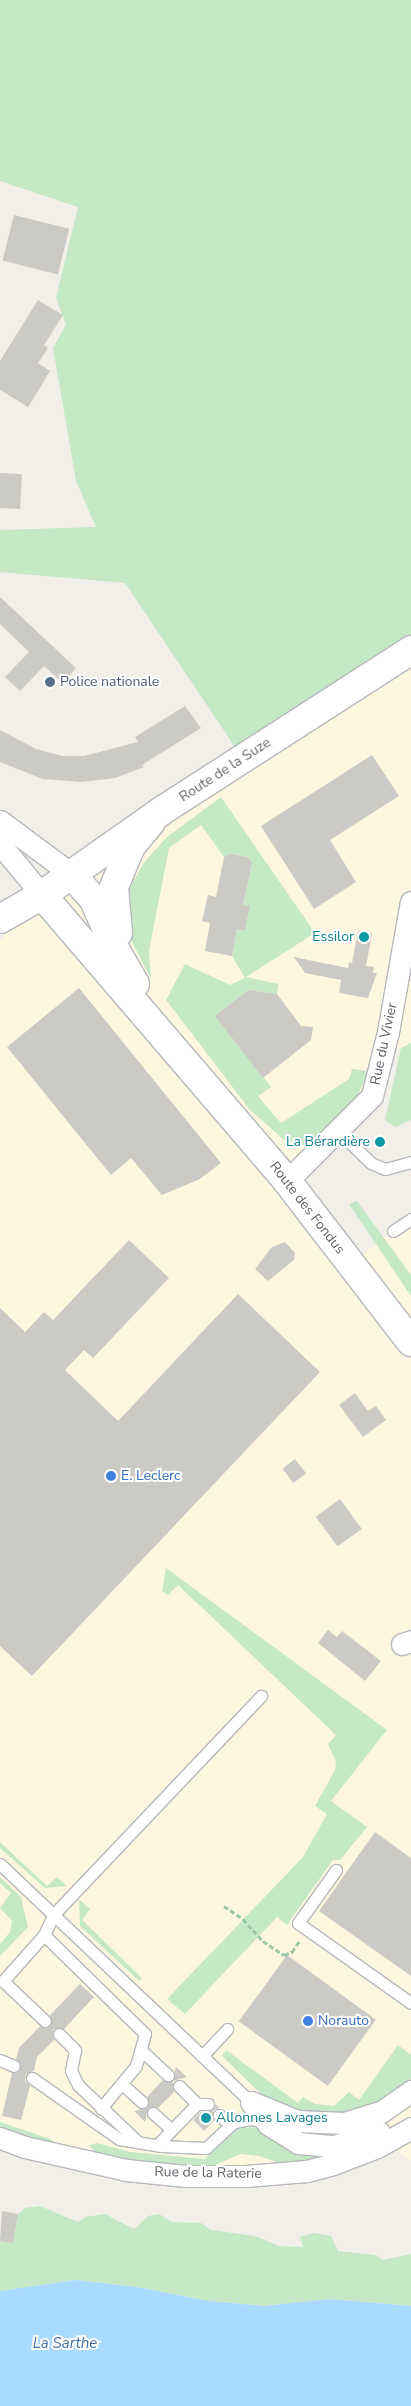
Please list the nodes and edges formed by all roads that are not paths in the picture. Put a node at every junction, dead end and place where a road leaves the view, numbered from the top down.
1 (411, 650) edge
2 (160, 812) junction
3 (0, 821) edge
4 (0, 844) edge
5 (70, 873) junction
6 (42, 895) junction
7 (411, 902) edge
8 (0, 919) edge
9 (0, 940) edge
10 (126, 968) junction
11 (200, 1078) junction
12 (338, 1131) junction
13 (411, 1162) edge
14 (287, 1181) junction
15 (411, 1219) edge
16 (393, 1231) dead end
17 (411, 1342) edge
18 (261, 1696) dead end
19 (0, 1864) edge
20 (336, 1870) dead end
21 (54, 1914) junction
22 (44, 1935) junction
23 (2, 1983) edge
24 (411, 2003) edge
25 (45, 2021) dead end
26 (227, 2029) dead end
27 (59, 2034) dead end
28 (141, 2050) junction
29 (202, 2056) junction
30 (0, 2060) edge
31 (14, 2066) dead end
32 (168, 2075) dead end
33 (32, 2078) dead end
34 (122, 2084) junction
35 (179, 2086) dead end
36 (411, 2091) edge
37 (142, 2102) dead end
38 (251, 2102) junction
39 (101, 2108) junction
40 (153, 2113) dead end
41 (411, 2113) edge
42 (219, 2115) dead end
43 (268, 2124) junction
44 (230, 2125) junction
45 (209, 2126) dead end
46 (411, 2128) edge
47 (172, 2130) junction
48 (218, 2134) junction
49 (0, 2138) edge
50 (138, 2142) junction
51 (157, 2145) junction

1 - 2 street, Route de la Suze
2 - 5 street, Route de la Suze
2 - 10 street, Route des Fondus
3 - 5 street
4 - 6 street
5 - 6 street, Route de la Suze
5 - 10 street, Route des Fondus
6 - 8 street, Route de la Suze
6 - 9 street, Route de la Suze
6 - 11 street, Route des Fondus
7 - 12 street, Rue du Vivier
10 - 11 street, Route des Fondus
11 - 14 street, Route des Fondus
12 - 13 lane
12 - 14 street, Rue du Vivier
14 - 17 street, Route des Fondus
15 - 16 lane
18 - 21 lane
19 - 21 lane
20 - 24 lane
21 - 22 lane
21 - 29 lane
22 - 23 lane
22 - 28 lane
23 - 25 lane
26 - 29 lane
27 - 39 lane
28 - 32 lane
28 - 34 lane
29 - 38 lane
30 - 31 lane
33 - 50 lane
34 - 37 lane
34 - 39 lane
35 - 47 lane
36 - 38 street
38 - 43 street
39 - 50 lane
40 - 47 lane
41 - 43 street
42 - 44 lane
43 - 44 lane
44 - 48 lane
45 - 48 lane
46 - 49 street, Rue de la Raterie
47 - 51 lane
48 - 51 lane
50 - 51 lane

